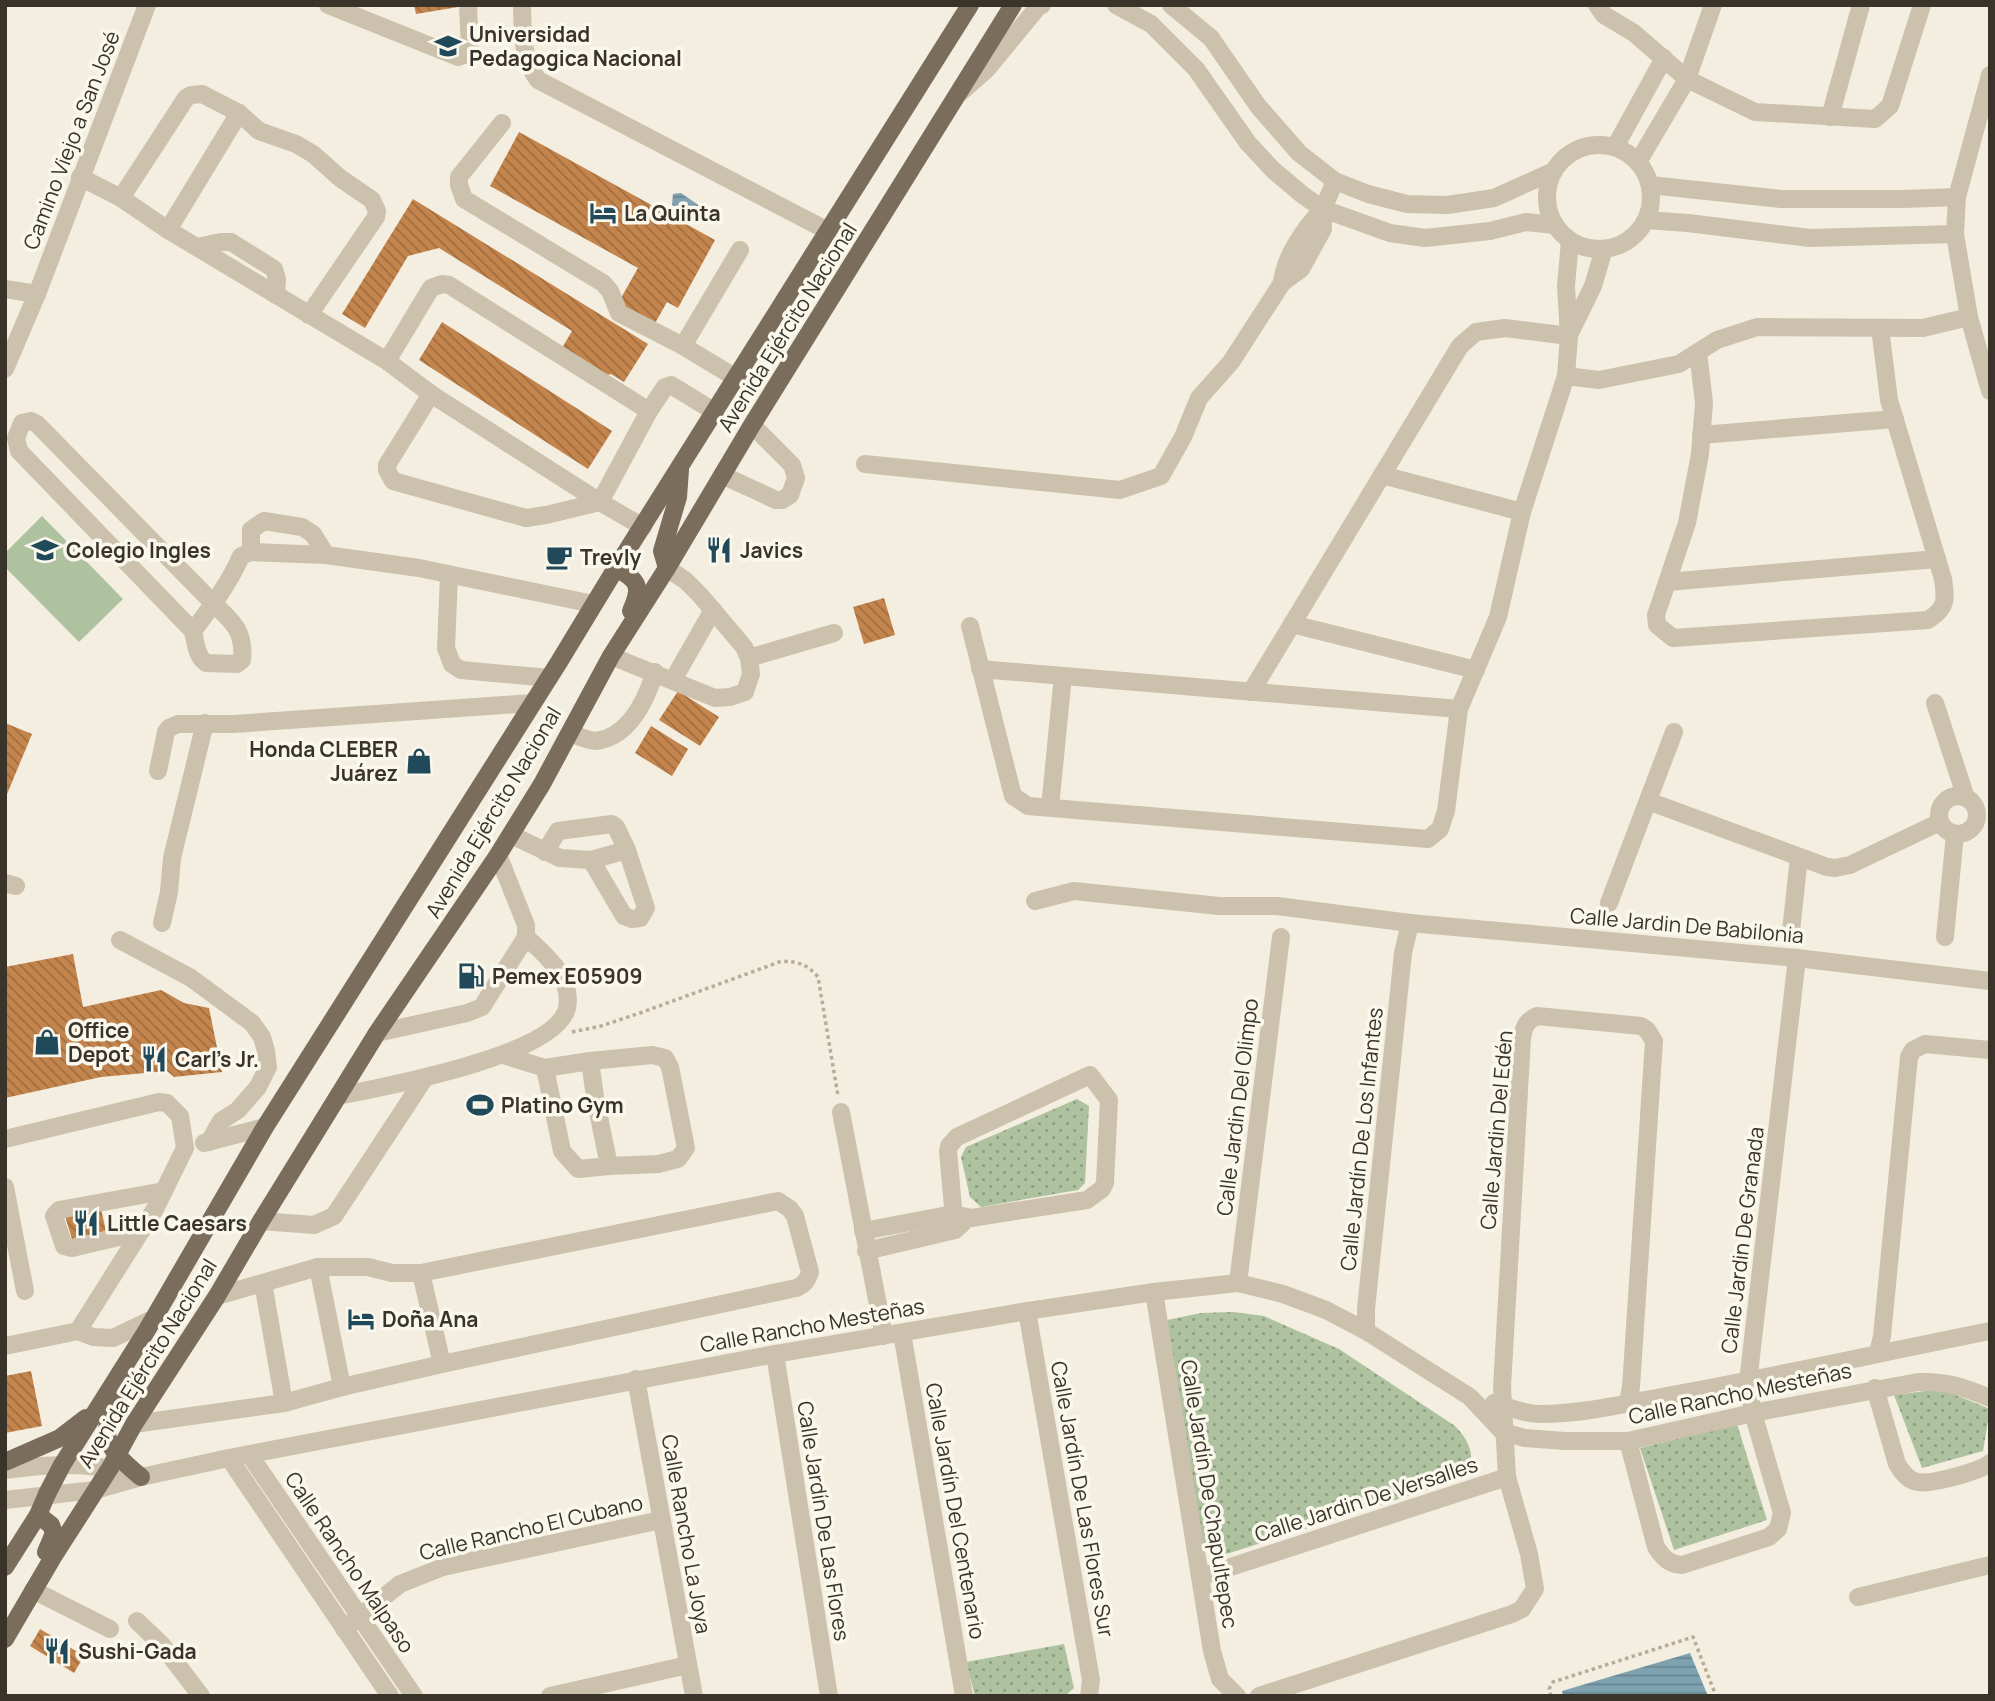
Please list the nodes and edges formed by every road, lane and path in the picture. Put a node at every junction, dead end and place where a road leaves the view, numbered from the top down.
1 (147, 5) edge
2 (328, 5) edge
3 (468, 5) edge
4 (522, 5) edge
5 (970, 5) edge
6 (1013, 5) edge
7 (1042, 5) edge
8 (1116, 5) edge
9 (1171, 5) edge
10 (1597, 5) edge
11 (1713, 5) edge
12 (1861, 5) edge
13 (1922, 5) edge
14 (1664, 58) junction
15 (1990, 75) edge
16 (1687, 79) junction
17 (958, 94) junction
18 (239, 113) junction
19 (1830, 117) junction
20 (502, 123) dead end
21 (1615, 147) junction
22 (1638, 162) junction
23 (1554, 171) junction
24 (80, 177) junction
25 (1335, 181) junction
26 (1650, 185) junction
27 (1957, 197) junction
28 (121, 198) junction
29 (1323, 209) junction
30 (1646, 220) junction
31 (1555, 225) junction
32 (168, 230) junction
33 (828, 231) junction
34 (1955, 233) junction
35 (1570, 241) junction
36 (1604, 249) junction
37 (740, 250) dead end
38 (5, 289) edge
39 (37, 294) junction
40 (309, 314) junction
41 (1969, 317) junction
42 (1880, 328) junction
43 (1569, 336) junction
44 (683, 346) junction
45 (1698, 352) junction
46 (387, 361) junction
47 (7, 362) edge
48 (1566, 376) junction
49 (736, 378) junction
50 (1990, 391) edge
51 (432, 394) junction
52 (649, 411) junction
53 (715, 412) junction
54 (1895, 419) junction
55 (752, 425) junction
56 (1701, 435) junction
57 (865, 464) dead end
58 (680, 467) junction
59 (722, 475) junction
60 (1382, 475) junction
61 (600, 502) junction
62 (1522, 512) junction
63 (643, 527) junction
64 (251, 552) junction
65 (326, 555) junction
66 (1937, 559) junction
67 (616, 568) junction
68 (667, 568) junction
69 (449, 575) junction
70 (1667, 582) junction
71 (213, 603) junction
72 (593, 604) junction
73 (713, 610) junction
74 (1292, 624) junction
75 (970, 626) dead end
76 (193, 631) junction
77 (834, 633) dead end
78 (611, 656) junction
79 (749, 658) junction
80 (980, 669) junction
81 (1476, 670) junction
82 (656, 672) junction
83 (1063, 676) junction
84 (549, 678) junction
85 (673, 680) junction
86 (1251, 692) junction
87 (532, 703) junction
88 (1935, 703) dead end
89 (1459, 709) junction
90 (205, 723) junction
91 (1674, 732) dead end
92 (570, 733) junction
93 (158, 771) dead end
94 (1648, 800) junction
95 (1976, 800) edge
96 (1050, 807) junction
97 (1940, 822) junction
98 (1983, 822) edge
99 (1955, 834) junction
100 (511, 835) junction
101 (627, 850) junction
102 (545, 852) junction
103 (498, 855) junction
104 (1799, 856) junction
105 (591, 860) junction
106 (1035, 901) dead end
107 (1609, 903) dead end
108 (162, 923) dead end
109 (1410, 923) junction
110 (1791, 931) dead end
111 (526, 937) junction
112 (1281, 937) dead end
113 (1945, 937) dead end
114 (120, 940) dead end
115 (1797, 958) junction
116 (1990, 981) edge
117 (551, 1030) junction
118 (377, 1033) junction
119 (1990, 1050) edge
120 (503, 1055) junction
121 (590, 1061) junction
122 (545, 1068) junction
123 (424, 1079) junction
124 (338, 1096) junction
125 (841, 1112) joint
126 (265, 1127) junction
127 (5, 1139) edge
128 (209, 1142) junction
129 (185, 1149) junction
130 (609, 1166) junction
131 (5, 1187) edge
132 (164, 1191) junction
133 (960, 1220) junction
134 (261, 1221) junction
135 (863, 1231) junction
136 (140, 1232) junction
137 (866, 1251) junction
138 (318, 1267) junction
139 (421, 1273) junction
140 (263, 1283) junction
141 (1238, 1283) junction
142 (25, 1291) dead end
143 (1154, 1292) junction
144 (217, 1296) junction
145 (1027, 1311) junction
146 (150, 1325) junction
147 (78, 1331) junction
148 (1366, 1331) junction
149 (1990, 1331) edge
150 (893, 1335) junction
151 (5, 1346) edge
152 (1878, 1353) junction
153 (775, 1354) junction
154 (442, 1364) junction
155 (636, 1380) junction
156 (1748, 1382) junction
157 (342, 1387) junction
158 (1875, 1388) junction
159 (1470, 1397) junction
160 (1990, 1398) edge
161 (284, 1403) junction
162 (1628, 1403) junction
163 (1503, 1405) junction
164 (95, 1411) junction
165 (1753, 1413) junction
166 (134, 1424) junction
167 (1503, 1432) junction
168 (1628, 1441) junction
169 (249, 1454) junction
170 (229, 1458) junction
171 (5, 1462) edge
172 (113, 1462) junction
173 (1990, 1463) edge
174 (62, 1465) junction
175 (5, 1470) edge
176 (141, 1477) junction
177 (1507, 1478) junction
178 (95, 1490) junction
179 (47, 1494) junction
180 (5, 1500) edge
181 (38, 1515) junction
182 (661, 1520) junction
183 (1990, 1565) edge
184 (5, 1567) edge
185 (1200, 1577) junction
186 (33, 1590) junction
187 (1858, 1597) dead end
188 (360, 1617) junction
189 (137, 1620) dead end
190 (110, 1629) dead end
191 (344, 1629) junction
192 (5, 1630) edge
193 (5, 1639) edge
194 (688, 1665) junction
195 (603, 1689) edge
196 (556, 1695) edge
197 (201, 1696) edge
198 (390, 1696) edge
199 (414, 1696) edge
200 (694, 1696) edge
201 (829, 1696) edge
202 (964, 1696) edge
203 (1089, 1696) edge
204 (1237, 1696) edge
205 (1259, 1696) edge
206 (1551, 1696) edge
207 (1716, 1696) edge

1 - 24 street, Camino Viejo a San José
2 - 3 street
4 - 33 street
5 - 33 main road, Avenida Ejército Nacional
6 - 17 main road, Avenida Ejército Nacional
7 - 17 street
8 - 29 street
9 - 25 street
10 - 14 street
11 - 16 street
12 - 19 street
13 - 19 street
14 - 16 street
14 - 21 street
15 - 27 street
16 - 19 street
16 - 22 street
17 - 55 main road, Avenida Ejército Nacional
18 - 28 street
18 - 32 street
18 - 40 street
20 - 44 street
21 - 22 street
21 - 23 street
22 - 26 street
23 - 25 street
23 - 31 street
24 - 28 street
24 - 39 street, Camino Viejo a San José
25 - 29 street
26 - 27 street
26 - 30 street
27 - 34 street
28 - 32 street
29 - 31 street
29 - 57 street
30 - 34 street
30 - 36 street
31 - 35 street
32 - 40 street
33 - 49 main road, Avenida Ejército Nacional
34 - 41 street
35 - 36 street
35 - 43 street
36 - 43 street
37 - 44 street
38 - 39 street
39 - 47 street, Camino Viejo a San José
40 - 46 street
41 - 42 street
41 - 50 street
42 - 45 street
42 - 54 street
43 - 48 street
43 - 60 street
44 - 49 street
45 - 48 street
45 - 56 street
46 - 51 street
46 - 52 street
48 - 62 street
49 - 53 main road, Avenida Ejército Nacional
51 - 61 street
51 - 61 street
52 - 53 street
52 - 61 street
53 - 58 main road, Avenida Ejército Nacional
54 - 56 street
54 - 66 street
55 - 59 main road, Avenida Ejército Nacional
55 - 59 street
56 - 70 street
58 - 63 main road, Avenida Ejército Nacional
58 - 68 main road
59 - 68 main road, Avenida Ejército Nacional
60 - 62 street
60 - 74 street
61 - 63 street
62 - 81 street
63 - 67 main road, Avenida Ejército Nacional
64 - 65 street
64 - 65 street
64 - 71 street
65 - 69 street
66 - 70 street
66 - 70 street
67 - 72 main road, Avenida Ejército Nacional
67 - 78 main road
68 - 73 street
68 - 78 main road, Avenida Ejército Nacional
69 - 72 street
69 - 84 street
71 - 76 street
71 - 76 street
71 - 76 street
72 - 84 main road, Avenida Ejército Nacional
73 - 79 street
73 - 85 street
74 - 81 street
74 - 86 street
75 - 80 street
77 - 79 street
78 - 82 street
78 - 92 main road, Avenida Ejército Nacional
79 - 85 street
80 - 83 street
80 - 96 street
81 - 89 street
82 - 85 street
82 - 92 street
83 - 86 street
83 - 96 street
84 - 87 main road, Avenida Ejército Nacional
86 - 89 street
87 - 90 street
87 - 126 main road, Avenida Ejército Nacional
88 - 95 street
89 - 96 street
90 - 93 street
90 - 108 street
91 - 94 street
92 - 100 main road, Avenida Ejército Nacional
94 - 104 street
94 - 107 street
95 - 97 street
95 - 98 street
97 - 99 street
97 - 104 street
98 - 99 street
99 - 113 street
100 - 102 street
100 - 103 main road, Avenida Ejército Nacional
101 - 102 street
101 - 105 street
101 - 105 street
102 - 105 street
103 - 111 street
103 - 118 main road, Avenida Ejército Nacional
104 - 110 street
106 - 109 street, Calle Jardin De Babilonia
109 - 115 street, Calle Jardin De Babilonia
109 - 148 street, Calle Jardín De Los Infantes
111 - 117 street
111 - 118 street
112 - 141 street, Calle Jardin Del Olimpo
114 - 128 street
115 - 116 street, Calle Jardin De Babilonia
115 - 156 street, Calle Jardin De Granada
117 - 120 street
117 - 125 path
118 - 124 main road, Avenida Ejército Nacional
119 - 152 street
120 - 122 street
120 - 123 street
121 - 122 street
121 - 130 street
121 - 130 street
122 - 130 street
123 - 124 street
123 - 134 street
124 - 134 main road, Avenida Ejército Nacional
125 - 135 street, Calle Jardín Del Centenario
126 - 128 street
126 - 146 main road, Avenida Ejército Nacional
127 - 129 street
128 - 129 street
129 - 132 street
131 - 142 street
132 - 136 street
132 - 136 street
133 - 133 street
133 - 135 street
133 - 137 street
134 - 144 main road, Avenida Ejército Nacional
135 - 137 street, Calle Jardín Del Centenario
136 - 147 street
137 - 150 street, Calle Jardín Del Centenario
138 - 139 street
138 - 140 street
138 - 157 street
139 - 154 street
139 - 154 street
140 - 144 street
140 - 161 street
141 - 143 street, Calle Rancho Mesteñas
141 - 148 street, Calle Rancho Mesteñas
143 - 145 street, Calle Rancho Mesteñas
143 - 185 street, Calle Jardín De Chapultepec
144 - 166 main road, Avenida Ejército Nacional
145 - 150 street, Calle Rancho Mesteñas
145 - 203 street, Calle Jardín De Las Flores Sur
146 - 147 street
146 - 164 main road, Avenida Ejército Nacional
146 - 172 main road
147 - 151 street
148 - 159 street, Calle Rancho Mesteñas
149 - 152 street, Calle Rancho Mesteñas
150 - 153 street, Calle Rancho Mesteñas
150 - 202 street, Calle Jardín Del Centenario
152 - 156 street, Calle Rancho Mesteñas
153 - 155 street, Calle Rancho Mesteñas
153 - 201 street, Calle Jardín De Las Flores
154 - 157 street
155 - 169 street, Calle Rancho Mesteñas
155 - 182 street, Calle Rancho La Joya
156 - 162 street, Calle Rancho Mesteñas
156 - 165 street, Calle Jardin De Granada
157 - 161 street
158 - 160 street, Calle Rancho Mesteñas
158 - 165 street, Calle Rancho Mesteñas
158 - 173 street
159 - 163 street, Calle Rancho Mesteñas
159 - 167 street, Calle Rancho Mesteñas
161 - 166 street
162 - 163 street, Calle Rancho Mesteñas
162 - 163 street, Calle Jardin Del Edén
163 - 167 street
164 - 171 main road
164 - 174 main road, Avenida Ejército Nacional
165 - 168 street, Calle Rancho Mesteñas
165 - 168 street, Calle Jardin De Granada
166 - 172 main road, Avenida Ejército Nacional
167 - 168 street, Calle Rancho Mesteñas
167 - 177 street
169 - 170 street, Calle Rancho Mesteñas
169 - 188 street, Calle Rancho Malpaso
170 - 176 street, Calle Rancho Mesteñas
170 - 191 street, Calle Rancho Malpaso
172 - 174 street, Calle Rancho Mesteñas
172 - 176 street, Calle Rancho Mesteñas
172 - 178 main road, Avenida Ejército Nacional
174 - 175 street, Calle Rancho Mesteñas
174 - 179 main road, Avenida Ejército Nacional
176 - 178 street, Calle Rancho Mesteñas
177 - 185 street, Calle Jardin De Versalles
177 - 205 street
178 - 179 street, Calle Rancho Mesteñas
178 - 186 main road, Avenida Ejército Nacional
179 - 180 street, Calle Rancho Mesteñas
179 - 181 main road, Avenida Ejército Nacional
181 - 184 main road, Avenida Ejército Nacional
181 - 192 main road
182 - 188 street, Calle Rancho El Cubano
182 - 194 street, Calle Rancho La Joya
183 - 187 street
185 - 204 street, Calle Jardín De Chapultepec
186 - 190 street
186 - 193 main road, Avenida Ejército Nacional
188 - 191 street, Calle Rancho El Cubano
188 - 199 street, Calle Rancho Malpaso
189 - 197 street
191 - 198 street, Calle Rancho Malpaso
194 - 195 street
194 - 200 street, Calle Rancho La Joya
195 - 196 street
206 - 207 path

